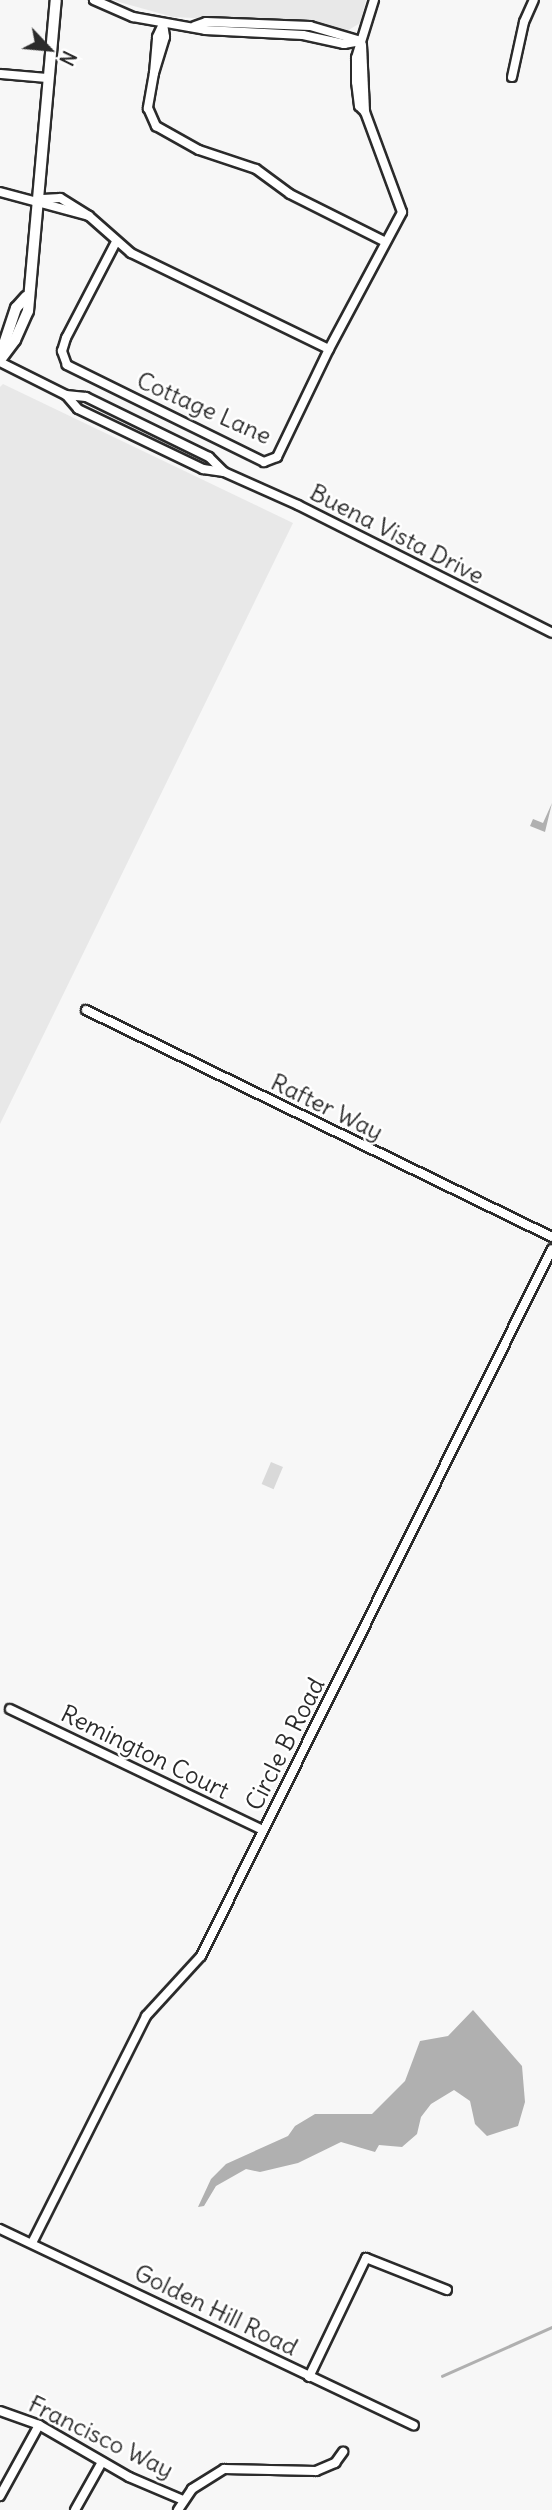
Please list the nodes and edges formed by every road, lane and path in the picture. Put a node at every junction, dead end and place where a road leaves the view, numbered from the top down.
1 (55, 0) edge
2 (94, 0) edge
3 (374, 0) edge
4 (534, 0) edge
5 (163, 24) junction
6 (360, 41) junction
7 (0, 74) edge
8 (512, 76) dead end
9 (46, 78) junction
10 (0, 192) edge
11 (38, 199) junction
12 (384, 241) junction
13 (117, 242) junction
14 (329, 349) junction
15 (0, 359) edge
16 (66, 395) junction
17 (224, 472) junction
18 (552, 633) edge
19 (86, 1010) dead end
20 (552, 1237) edge
21 (552, 1249) edge
22 (10, 1709) dead end
23 (263, 1830) junction
24 (0, 2229) edge
25 (32, 2243) junction
26 (447, 2290) dead end
27 (309, 2377) junction
28 (0, 2411) edge
29 (39, 2425) junction
30 (414, 2426) dead end
31 (342, 2452) dead end
32 (102, 2462) junction
33 (0, 2496) edge
34 (183, 2500) junction
35 (75, 2510) edge
36 (178, 2510) edge

1 - 9 street
2 - 5 street
3 - 6 street
4 - 8 street
5 - 6 street
5 - 12 street
6 - 12 street
7 - 9 street
9 - 11 street
10 - 11 street
11 - 13 street
11 - 15 street
12 - 14 street
13 - 14 street
13 - 14 street, Cottage Lane
15 - 16 street, Buena Vista Drive
16 - 17 street, Buena Vista Drive
16 - 17 street, Buena Vista Drive
17 - 18 street, Buena Vista Drive
19 - 20 street, Rafter Way
21 - 23 street, Circle B Road
22 - 23 street, Remington Court
23 - 25 street, Circle B Road
24 - 25 street, Golden Hill Road
25 - 27 street, Golden Hill Road
26 - 27 street
27 - 30 street, Golden Hill Road
28 - 29 street, Francisco Way
29 - 32 street, Francisco Way
29 - 33 street
31 - 34 street
32 - 34 street, Francisco Way
32 - 35 street
34 - 36 street

